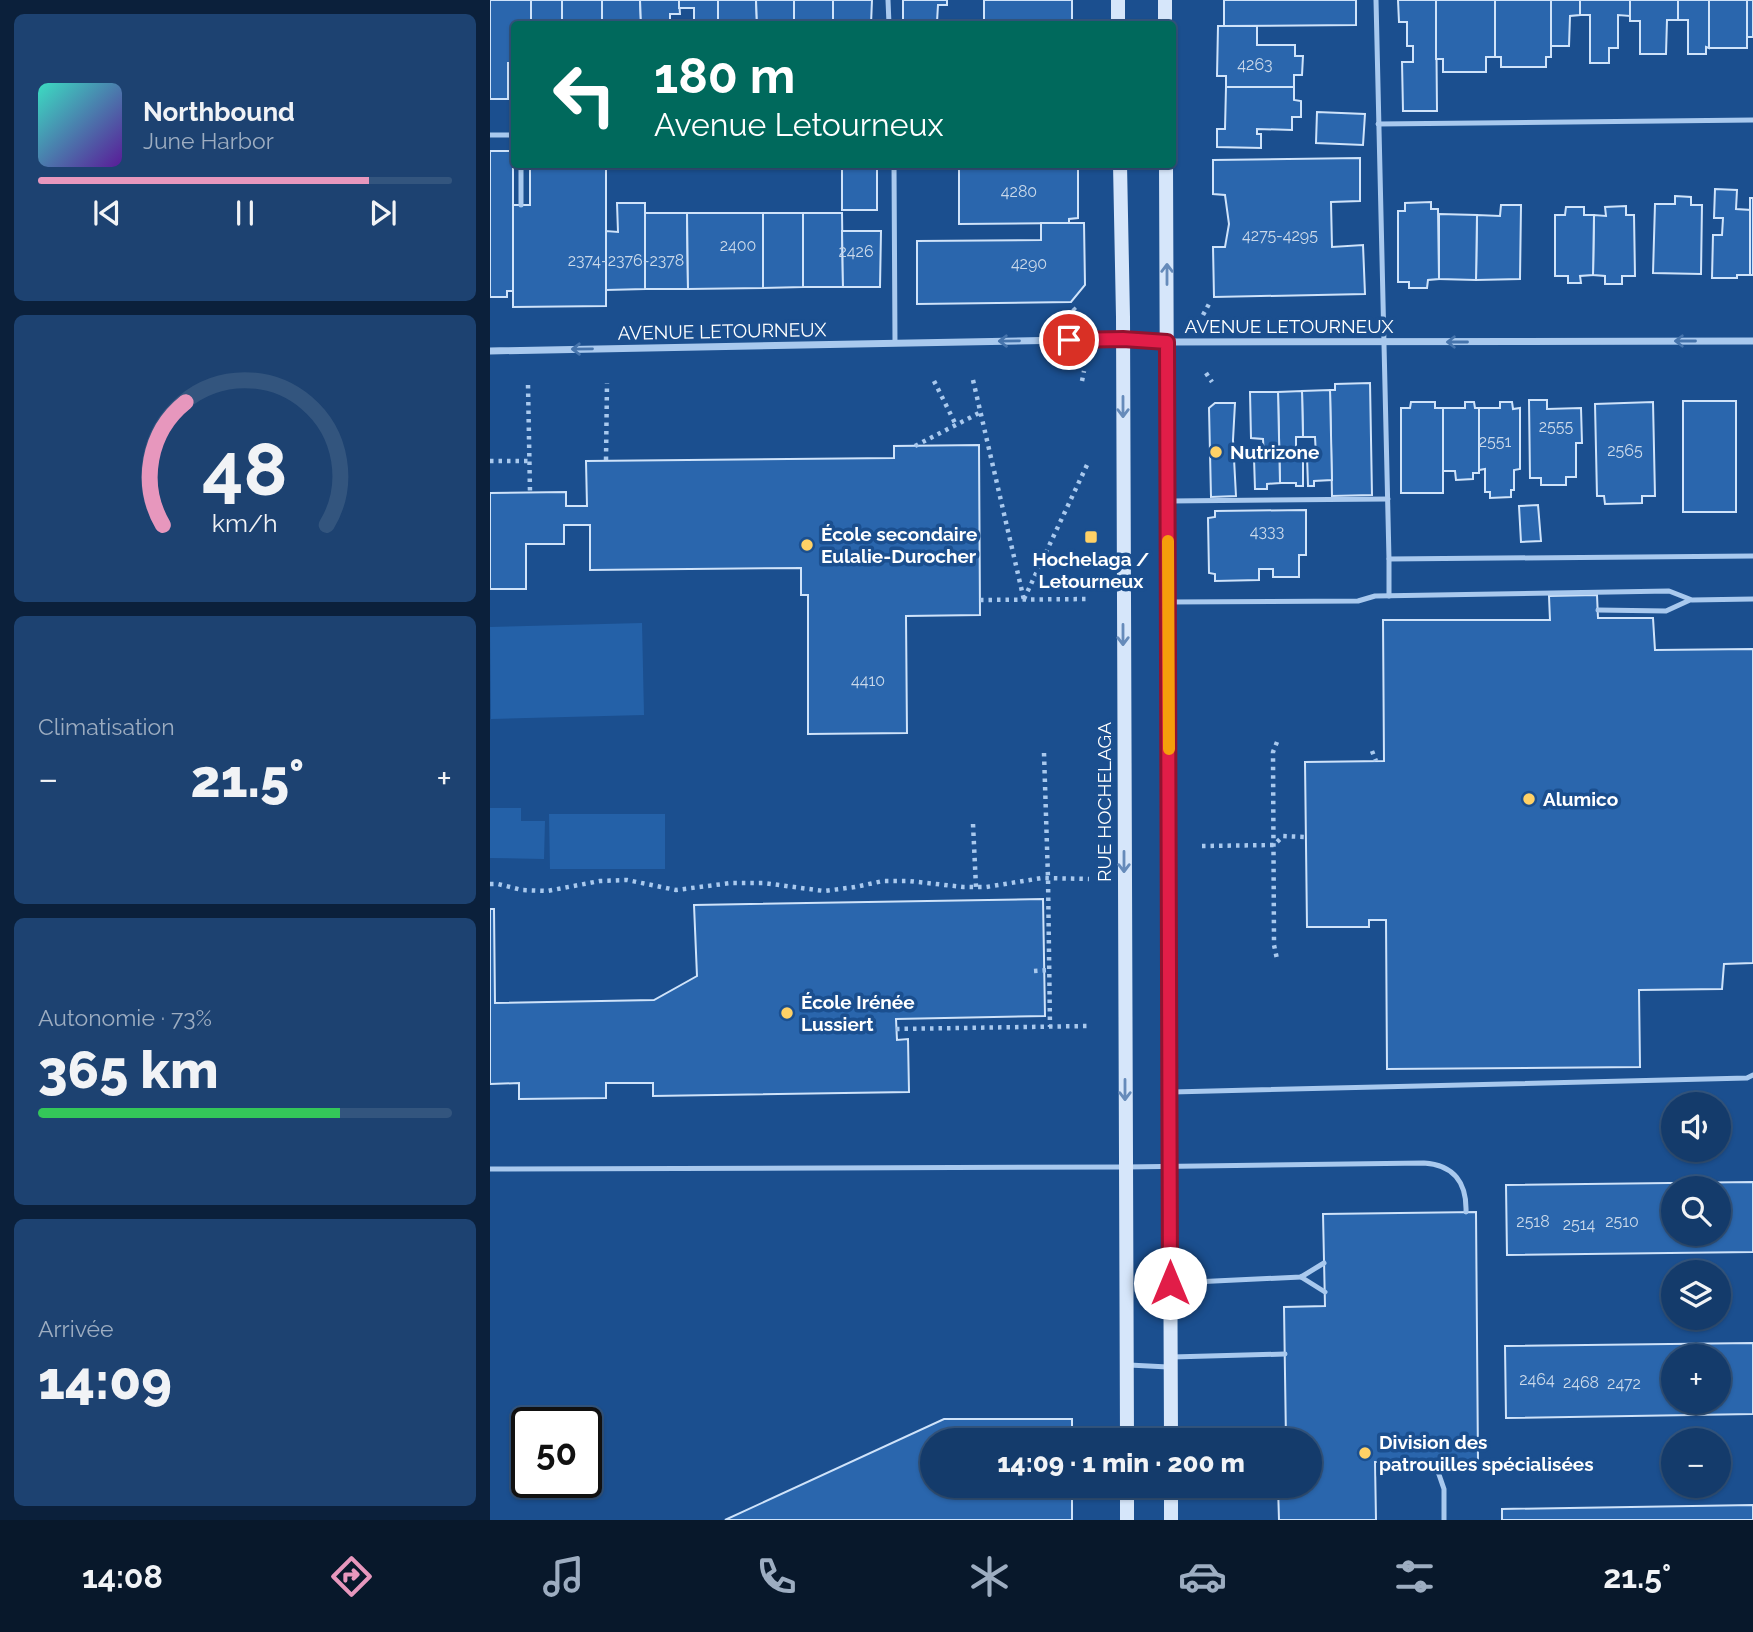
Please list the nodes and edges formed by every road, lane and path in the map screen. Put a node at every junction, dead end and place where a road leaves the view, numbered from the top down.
1 (888, 0) edge
2 (1118, 0) edge
3 (1165, 0) edge
4 (1376, 0) edge
5 (889, 21) edge
6 (1118, 21) edge
7 (1165, 21) edge
8 (1753, 120) edge
9 (1378, 124) junction
10 (490, 135) edge
11 (511, 135) edge
12 (521, 168) edge
13 (894, 168) edge
14 (1120, 168) edge
15 (1166, 168) edge
16 (521, 205) dead end
17 (1209, 304) dead end
18 (1073, 309) dead end
19 (1203, 315) dead end
20 (1082, 318) dead end
21 (1123, 339) junction
22 (1753, 341) edge
23 (1167, 342) junction
24 (1384, 342) junction
25 (895, 343) junction
26 (490, 351) edge
27 (1084, 371) dead end
28 (1206, 373) dead end
29 (973, 380) dead end
30 (934, 381) dead end
31 (1082, 381) dead end
32 (1213, 382) dead end
33 (607, 383) dead end
34 (528, 385) dead end
35 (981, 412) junction
36 (956, 425) junction
37 (915, 446) dead end
38 (606, 460) dead end
39 (490, 461) edge
40 (529, 461) junction
41 (1087, 465) dead end
42 (530, 492) dead end
43 (1388, 499) junction
44 (1168, 501) junction
45 (1753, 556) edge
46 (1389, 559) junction
47 (1390, 596) junction
48 (1088, 599) dead end
49 (1753, 599) edge
50 (980, 600) dead end
51 (1024, 600) junction
52 (1692, 600) junction
53 (1168, 602) junction
54 (1598, 610) dead end
55 (1277, 742) dead end
56 (1372, 751) dead end
57 (1044, 753) dead end
58 (1376, 761) dead end
59 (973, 824) dead end
60 (1306, 837) dead end
61 (1274, 845) junction
62 (1202, 846) dead end
63 (1048, 878) junction
64 (1089, 879) dead end
65 (490, 884) edge
66 (976, 887) junction
67 (1277, 959) dead end
68 (1049, 970) junction
69 (1034, 971) dead end
70 (1089, 1026) dead end
71 (1050, 1027) junction
72 (896, 1029) dead end
73 (1753, 1075) edge
74 (1170, 1092) junction
75 (1170, 1166) junction
76 (1125, 1167) junction
77 (490, 1169) edge
78 (1466, 1212) dead end
79 (1324, 1263) dead end
80 (1301, 1277) junction
81 (1170, 1283) junction
82 (1325, 1292) dead end
83 (1284, 1354) dead end
84 (1171, 1362) junction
85 (1126, 1365) junction
86 (1127, 1428) edge
87 (1171, 1428) edge
88 (1435, 1463) dead end
89 (1127, 1498) edge
90 (1171, 1498) edge
91 (1127, 1520) edge
92 (1171, 1520) edge
93 (1444, 1520) edge

1 - 5 lane
2 - 6 main road
3 - 7 main road
4 - 9 lane
8 - 9 lane
9 - 24 lane
10 - 11 lane
12 - 16 lane
13 - 25 lane
14 - 21 main road, RUE HOCHELAGA
23 -> 15 main road
17 - 19 path
18 - 20 path
21 - 23 street, AVENUE LETOURNEUX
21 -> 25 street, AVENUE LETOURNEUX
21 -> 76 main road, RUE HOCHELAGA
22 -> 24 street, AVENUE LETOURNEUX
23 - 24 street, AVENUE LETOURNEUX
23 - 44 main road
24 - 43 lane
25 -> 26 street, AVENUE LETOURNEUX
27 - 31 path
28 - 32 path
29 - 35 path
30 - 36 path
33 - 38 path
34 - 40 path
35 - 36 path
35 - 51 path
36 - 37 path
39 - 40 path
40 - 42 path
41 - 51 path
43 - 44 lane
43 - 46 lane
44 - 53 main road
45 - 46 lane
46 - 47 lane
47 - 52 lane
47 - 53 lane
48 - 51 path
49 - 52 lane
50 - 51 path
52 - 54 lane
53 - 74 main road
55 - 61 path
56 - 58 path
57 - 63 path
59 - 66 path
60 - 61 path
61 - 62 path
61 - 67 path
63 - 64 path
63 - 66 path
63 - 68 path
65 - 66 path
68 - 69 path
68 - 71 path
70 - 71 path
71 - 72 path
73 - 74 lane
74 - 75 main road
75 - 76 lane
75 - 78 lane
75 - 81 main road
76 - 77 lane
76 - 85 main road, RUE HOCHELAGA
79 - 80 lane
80 - 81 lane
80 - 82 lane
81 - 84 main road
83 - 84 lane
84 - 85 lane
84 - 87 main road
85 - 86 main road, RUE HOCHELAGA
88 - 93 lane
89 - 91 main road
90 - 92 main road

